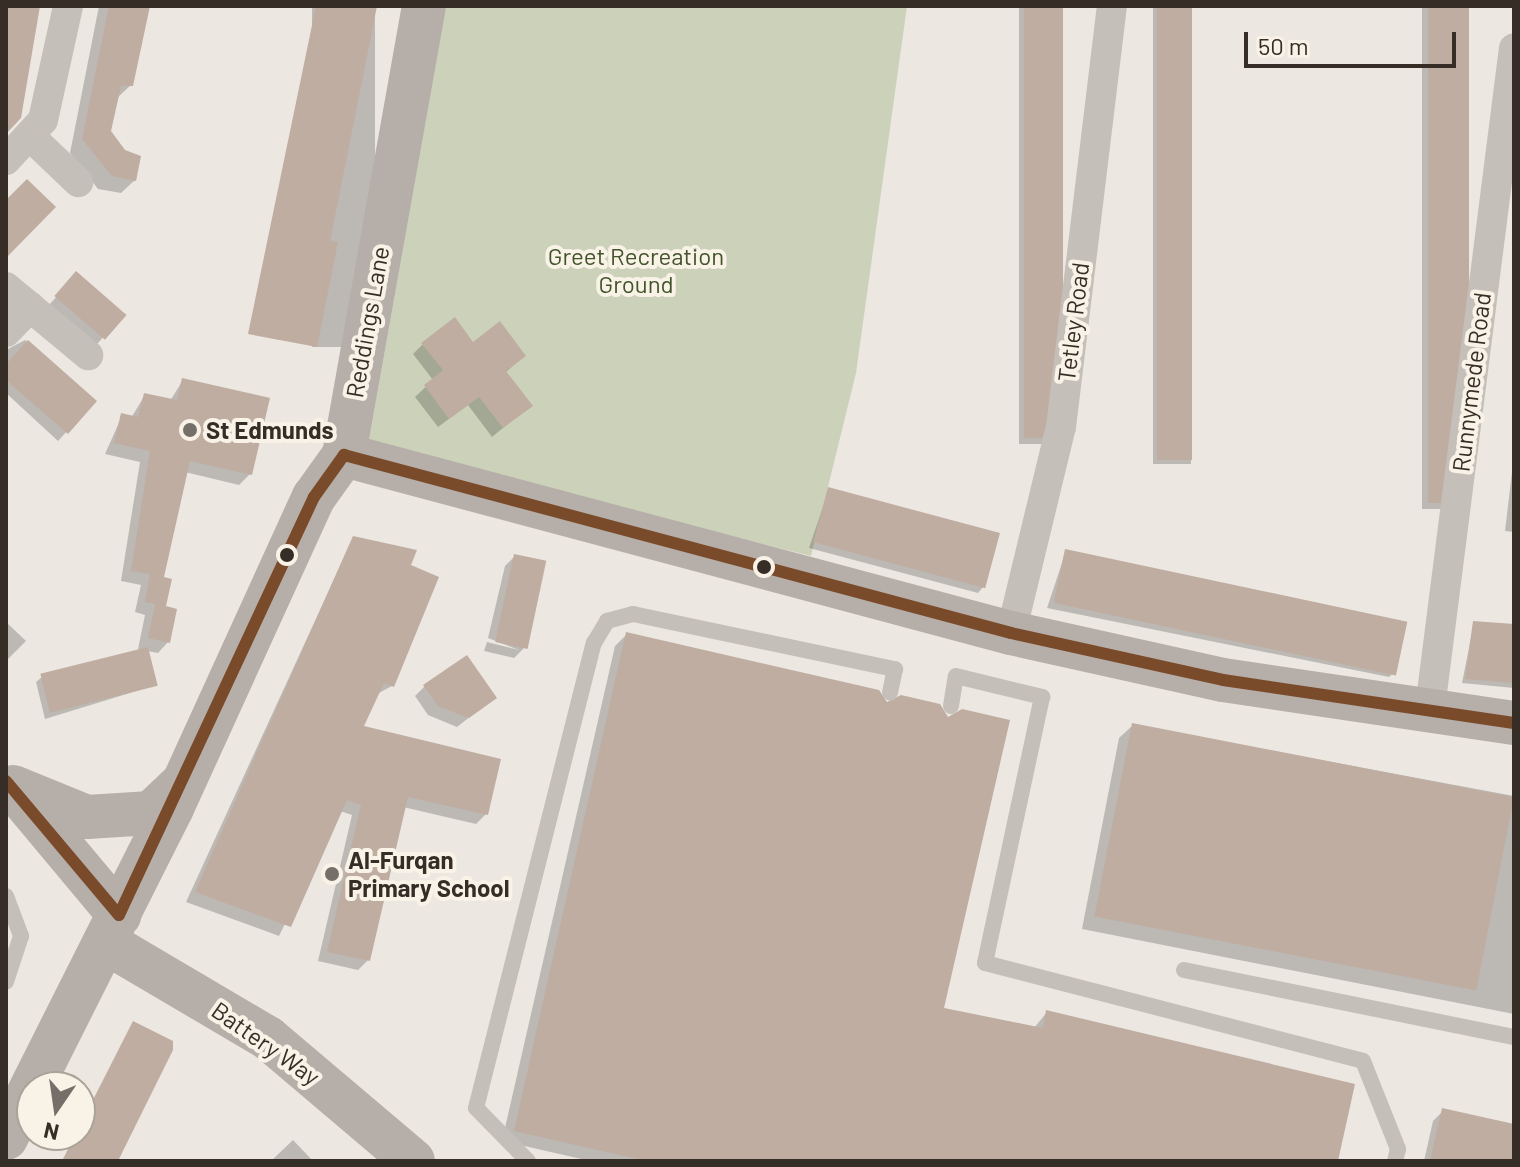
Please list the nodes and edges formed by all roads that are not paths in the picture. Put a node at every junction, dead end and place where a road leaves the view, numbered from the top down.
1 (68, 6) edge
2 (424, 6) edge
3 (1112, 6) edge
4 (1514, 48) edge
5 (32, 138) junction
6 (6, 160) edge
7 (78, 182) dead end
8 (6, 287) edge
9 (30, 307) junction
10 (6, 332) edge
11 (88, 355) dead end
12 (344, 455) junction
13 (1011, 633) junction
14 (890, 692) dead end
15 (951, 706) dead end
16 (1429, 716) junction
17 (1514, 723) edge
18 (183, 783) junction
19 (9, 784) edge
20 (6, 896) edge
21 (112, 928) junction
22 (1184, 970) dead end
23 (6, 982) edge
24 (1514, 1037) edge
25 (6, 1138) edge
26 (413, 1161) edge
27 (528, 1161) edge
28 (1395, 1161) edge

1 - 5 street
2 - 12 street, Reddings Lane
3 - 13 street, Tetley Road
4 - 16 street, Runnymede Road
5 - 6 street
5 - 7 street
8 - 9 street
9 - 10 street
9 - 11 street
12 - 13 street
12 - 18 street, Reddings Lane
13 - 16 street
14 - 27 lane
15 - 28 lane
16 - 17 street
18 - 19 street
18 - 21 street, Reddings Lane
19 - 21 street, Battery Way
20 - 23 lane
21 - 25 street, Reddings Lane
21 - 26 street, Battery Way
22 - 24 lane

